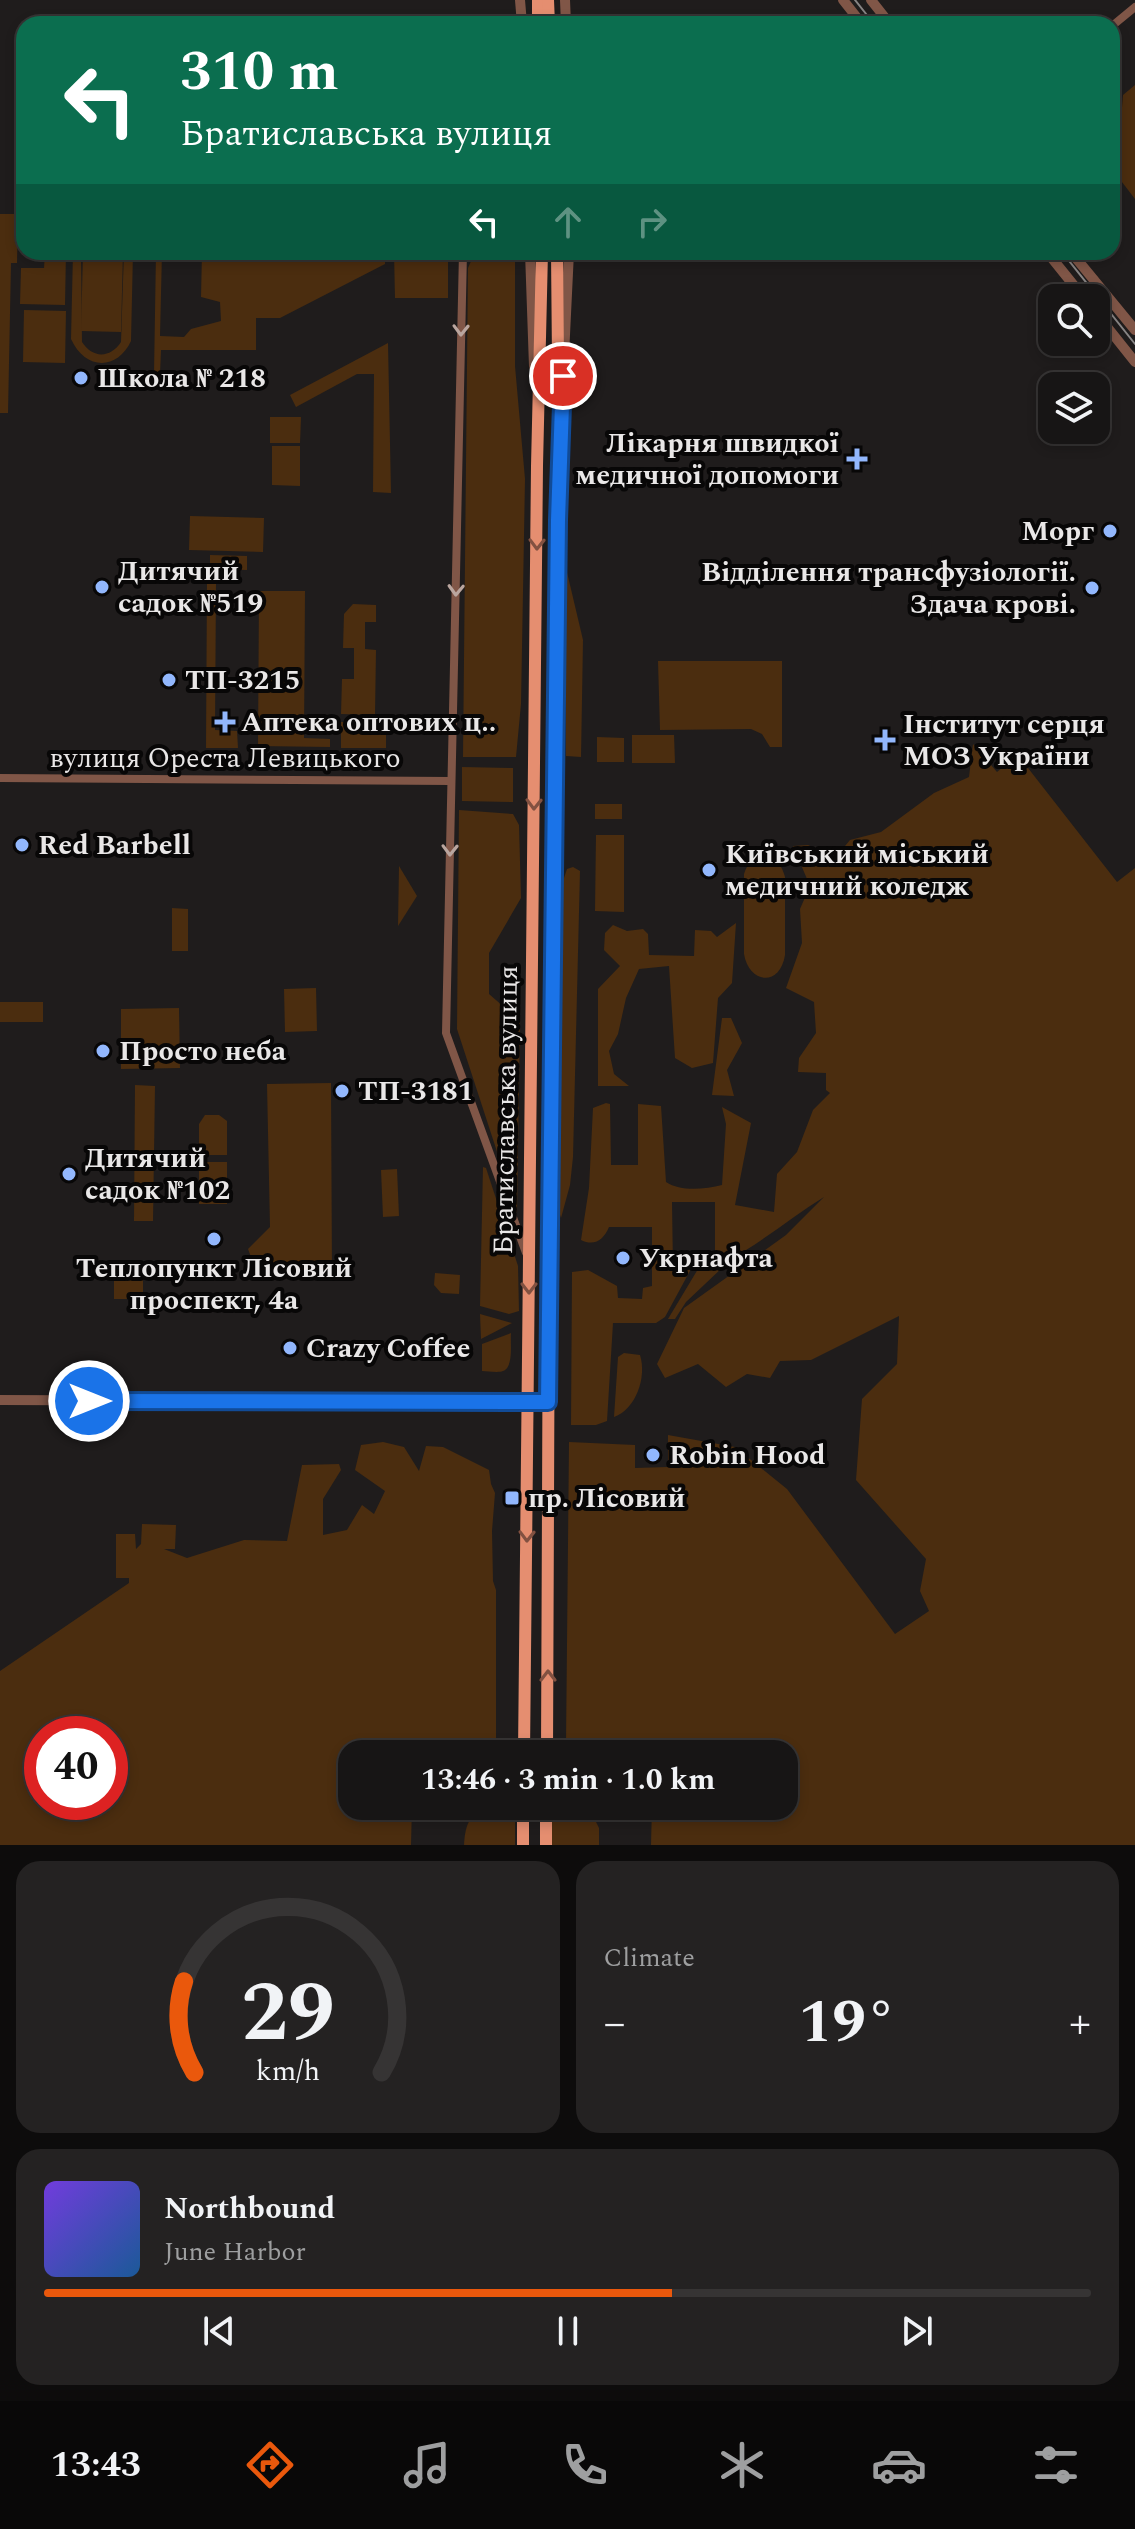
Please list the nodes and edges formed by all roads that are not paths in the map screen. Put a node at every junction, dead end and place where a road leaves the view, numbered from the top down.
1 (843, 0) edge
2 (871, 0) edge
3 (856, 16) edge
4 (884, 16) edge
5 (463, 260) edge
6 (530, 260) edge
7 (542, 260) edge
8 (557, 260) edge
9 (569, 260) edge
10 (1053, 260) edge
11 (1078, 260) edge
12 (1073, 284) edge
13 (1135, 330) edge
14 (1110, 331) edge
15 (1135, 362) edge
16 (537, 466) junction
17 (559, 470) junction
18 (0, 778) edge
19 (451, 781) junction
20 (529, 1261) junction
21 (0, 1400) edge
22 (528, 1402) junction
23 (548, 1402) junction
24 (524, 1740) edge
25 (547, 1740) edge
26 (523, 1820) edge
27 (546, 1820) edge
28 (523, 1845) edge
29 (546, 1845) edge

1 - 3 street
2 - 4 street
5 -> 19 street
6 - 16 street, Братиславська вулиця
7 - 16 main road, Братиславська вулиця
8 - 17 main road, Братиславська вулиця
9 - 17 street, Братиславська вулиця
10 - 12 street
11 - 13 street
14 - 15 street
16 -> 20 main road, Братиславська вулиця
17 - 23 main road, Братиславська вулиця
18 - 19 street, вулиця Ореста Левицького
19 -> 20 street
20 -> 22 main road, Братиславська вулиця
21 - 22 street
22 - 23 street
22 -> 24 main road, Братиславська вулиця
25 -> 23 main road, Братиславська вулиця
26 - 28 main road
27 - 29 main road

